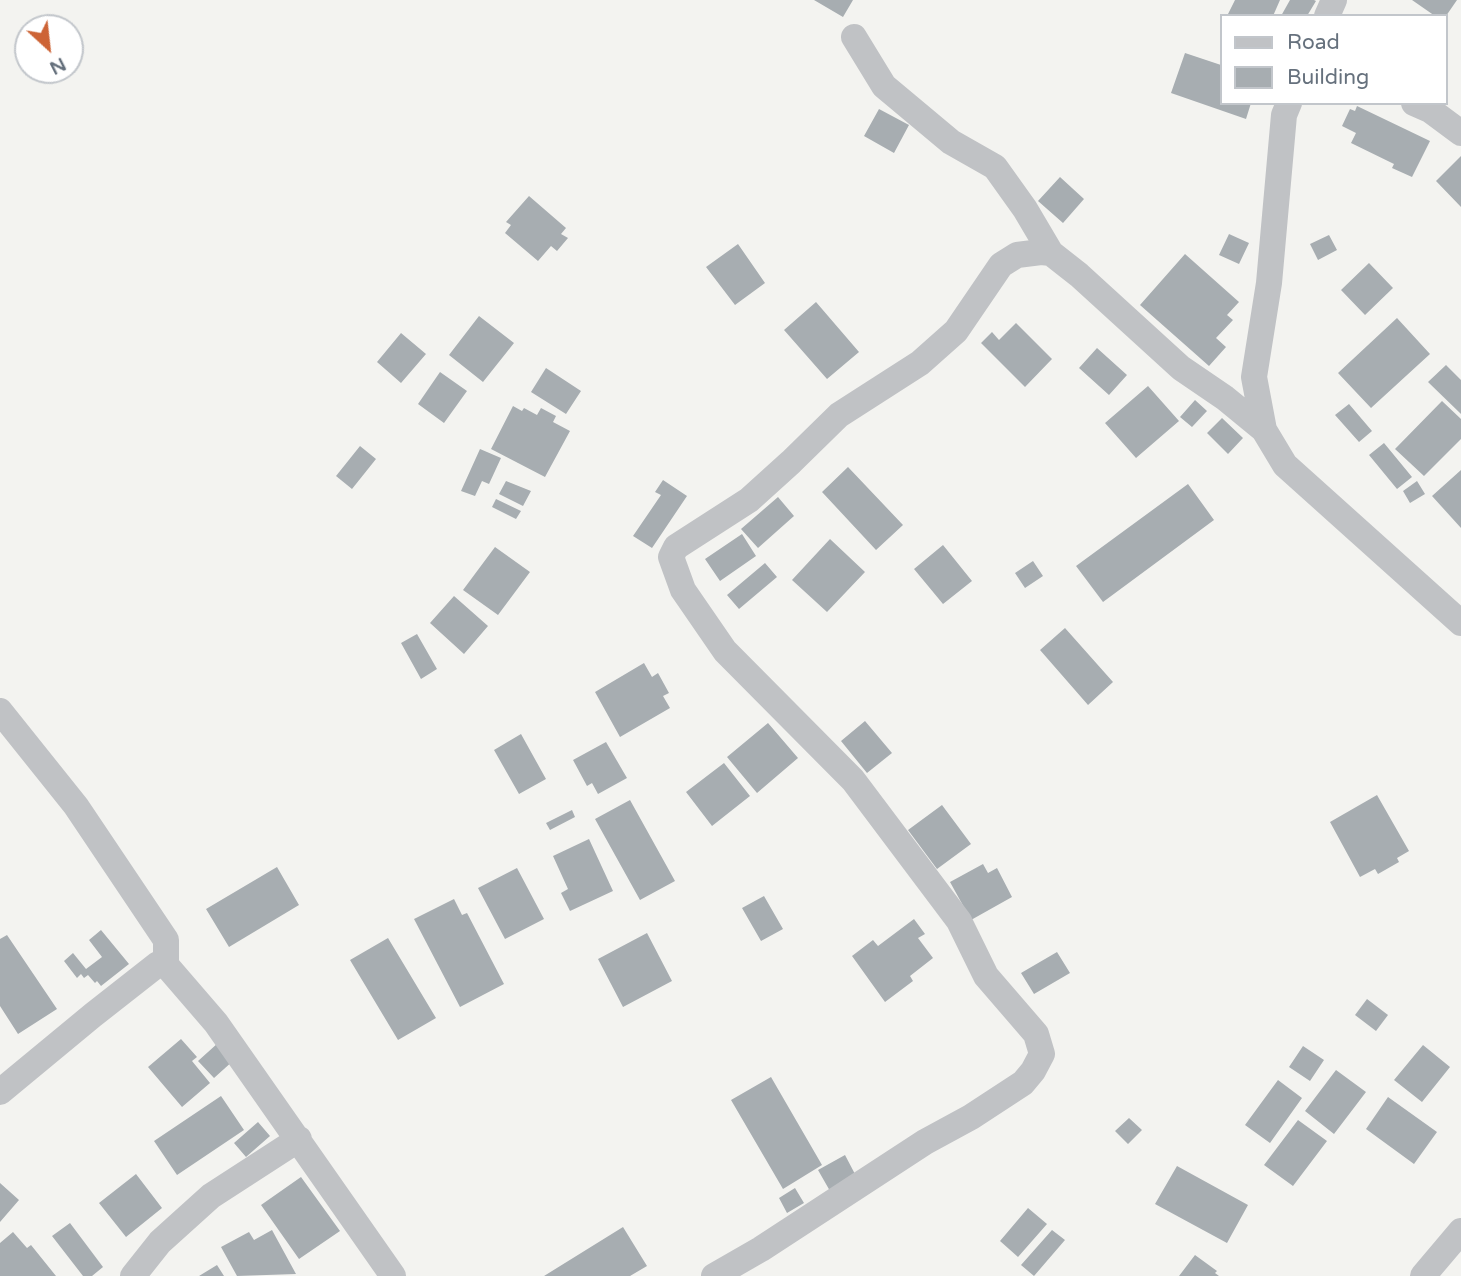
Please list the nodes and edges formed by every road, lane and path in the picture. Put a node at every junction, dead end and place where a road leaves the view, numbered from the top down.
1 (854, 37) dead end
2 (1288, 105) edge
3 (1419, 105) edge
4 (1461, 133) edge
5 (1051, 253) junction
6 (1264, 430) junction
7 (1461, 623) edge
8 (0, 711) edge
9 (166, 965) junction
10 (0, 1092) edge
11 (299, 1139) junction
12 (1461, 1231) edge
13 (133, 1276) edge
14 (393, 1276) edge
15 (714, 1276) edge
16 (1423, 1276) edge

1 - 5 street
2 - 6 street
3 - 4 street
5 - 6 street
5 - 15 street
6 - 7 street
8 - 9 street
9 - 10 street
9 - 11 street
11 - 13 street
11 - 14 street
12 - 16 street

